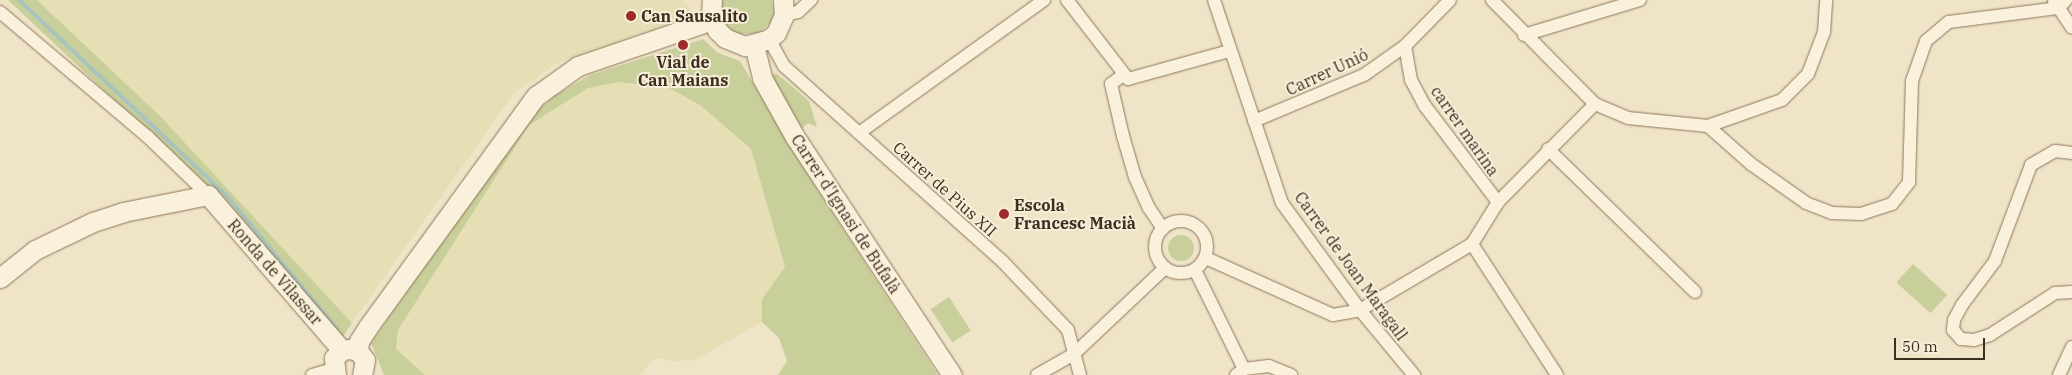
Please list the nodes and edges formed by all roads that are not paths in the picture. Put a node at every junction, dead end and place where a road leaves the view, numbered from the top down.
1 (812, 0) edge
2 (1044, 0) edge
3 (1068, 0) edge
4 (1214, 0) edge
5 (1450, 0) edge
6 (1492, 0) edge
7 (1640, 0) edge
8 (1826, 0) edge
9 (2060, 2) edge
10 (710, 7) edge
11 (784, 7) edge
12 (0, 12) edge
13 (2072, 28) edge
14 (1524, 35) junction
15 (762, 42) junction
16 (1405, 46) junction
17 (1229, 50) junction
18 (1123, 76) junction
19 (1595, 104) junction
20 (1254, 121) junction
21 (1708, 126) junction
22 (858, 133) junction
23 (1548, 149) junction
24 (2072, 153) edge
25 (208, 194) junction
26 (1498, 202) junction
27 (1163, 229) junction
28 (1472, 244) junction
29 (1206, 258) junction
30 (1165, 268) junction
31 (1195, 270) junction
32 (0, 278) edge
33 (1696, 292) dead end
34 (2072, 292) edge
35 (1360, 310) junction
36 (2072, 346) edge
37 (350, 351) junction
38 (1074, 354) junction
39 (334, 372) edge
40 (1240, 372) edge
41 (312, 375) edge
42 (362, 375) edge
43 (952, 375) edge
44 (1037, 375) edge
45 (1080, 375) edge
46 (1291, 375) edge
47 (1414, 375) edge
48 (1557, 375) edge
49 (2059, 375) edge

1 - 11 street
2 - 22 street
3 - 18 street
4 - 17 street, Carrer de Joan Maragall
5 - 16 street, Carrer Unió
6 - 14 street
7 - 14 street
8 - 21 street
9 - 13 street
9 - 21 street
10 - 15 street
10 - 37 street
11 - 15 street
12 - 25 street
14 - 19 street
15 - 22 street, Carrer de Pius XII
15 - 43 street, Carrer d'Ignasi de Bufalà
16 - 20 street, Carrer Unió
16 - 26 street, carrer marina
17 - 18 street
17 - 20 street, Carrer de Joan Maragall
18 - 27 street
19 - 21 street
19 - 23 street
20 - 35 street, Carrer de Joan Maragall
22 - 38 street, Carrer de Pius XII
23 - 26 street
23 - 33 street
24 - 34 street
25 - 32 street
25 - 37 street, Ronda de Vilassar
26 - 28 street
27 - 29 street
27 - 30 street
28 - 35 street
28 - 48 street
29 - 31 street
29 - 35 street
30 - 31 street
30 - 38 street
31 - 40 street
35 - 47 street, Carrer de Joan Maragall
36 - 49 street
37 - 39 street
37 - 42 street
38 - 44 street
38 - 45 street, Carrer de Pius XII
39 - 41 street
40 - 46 street

